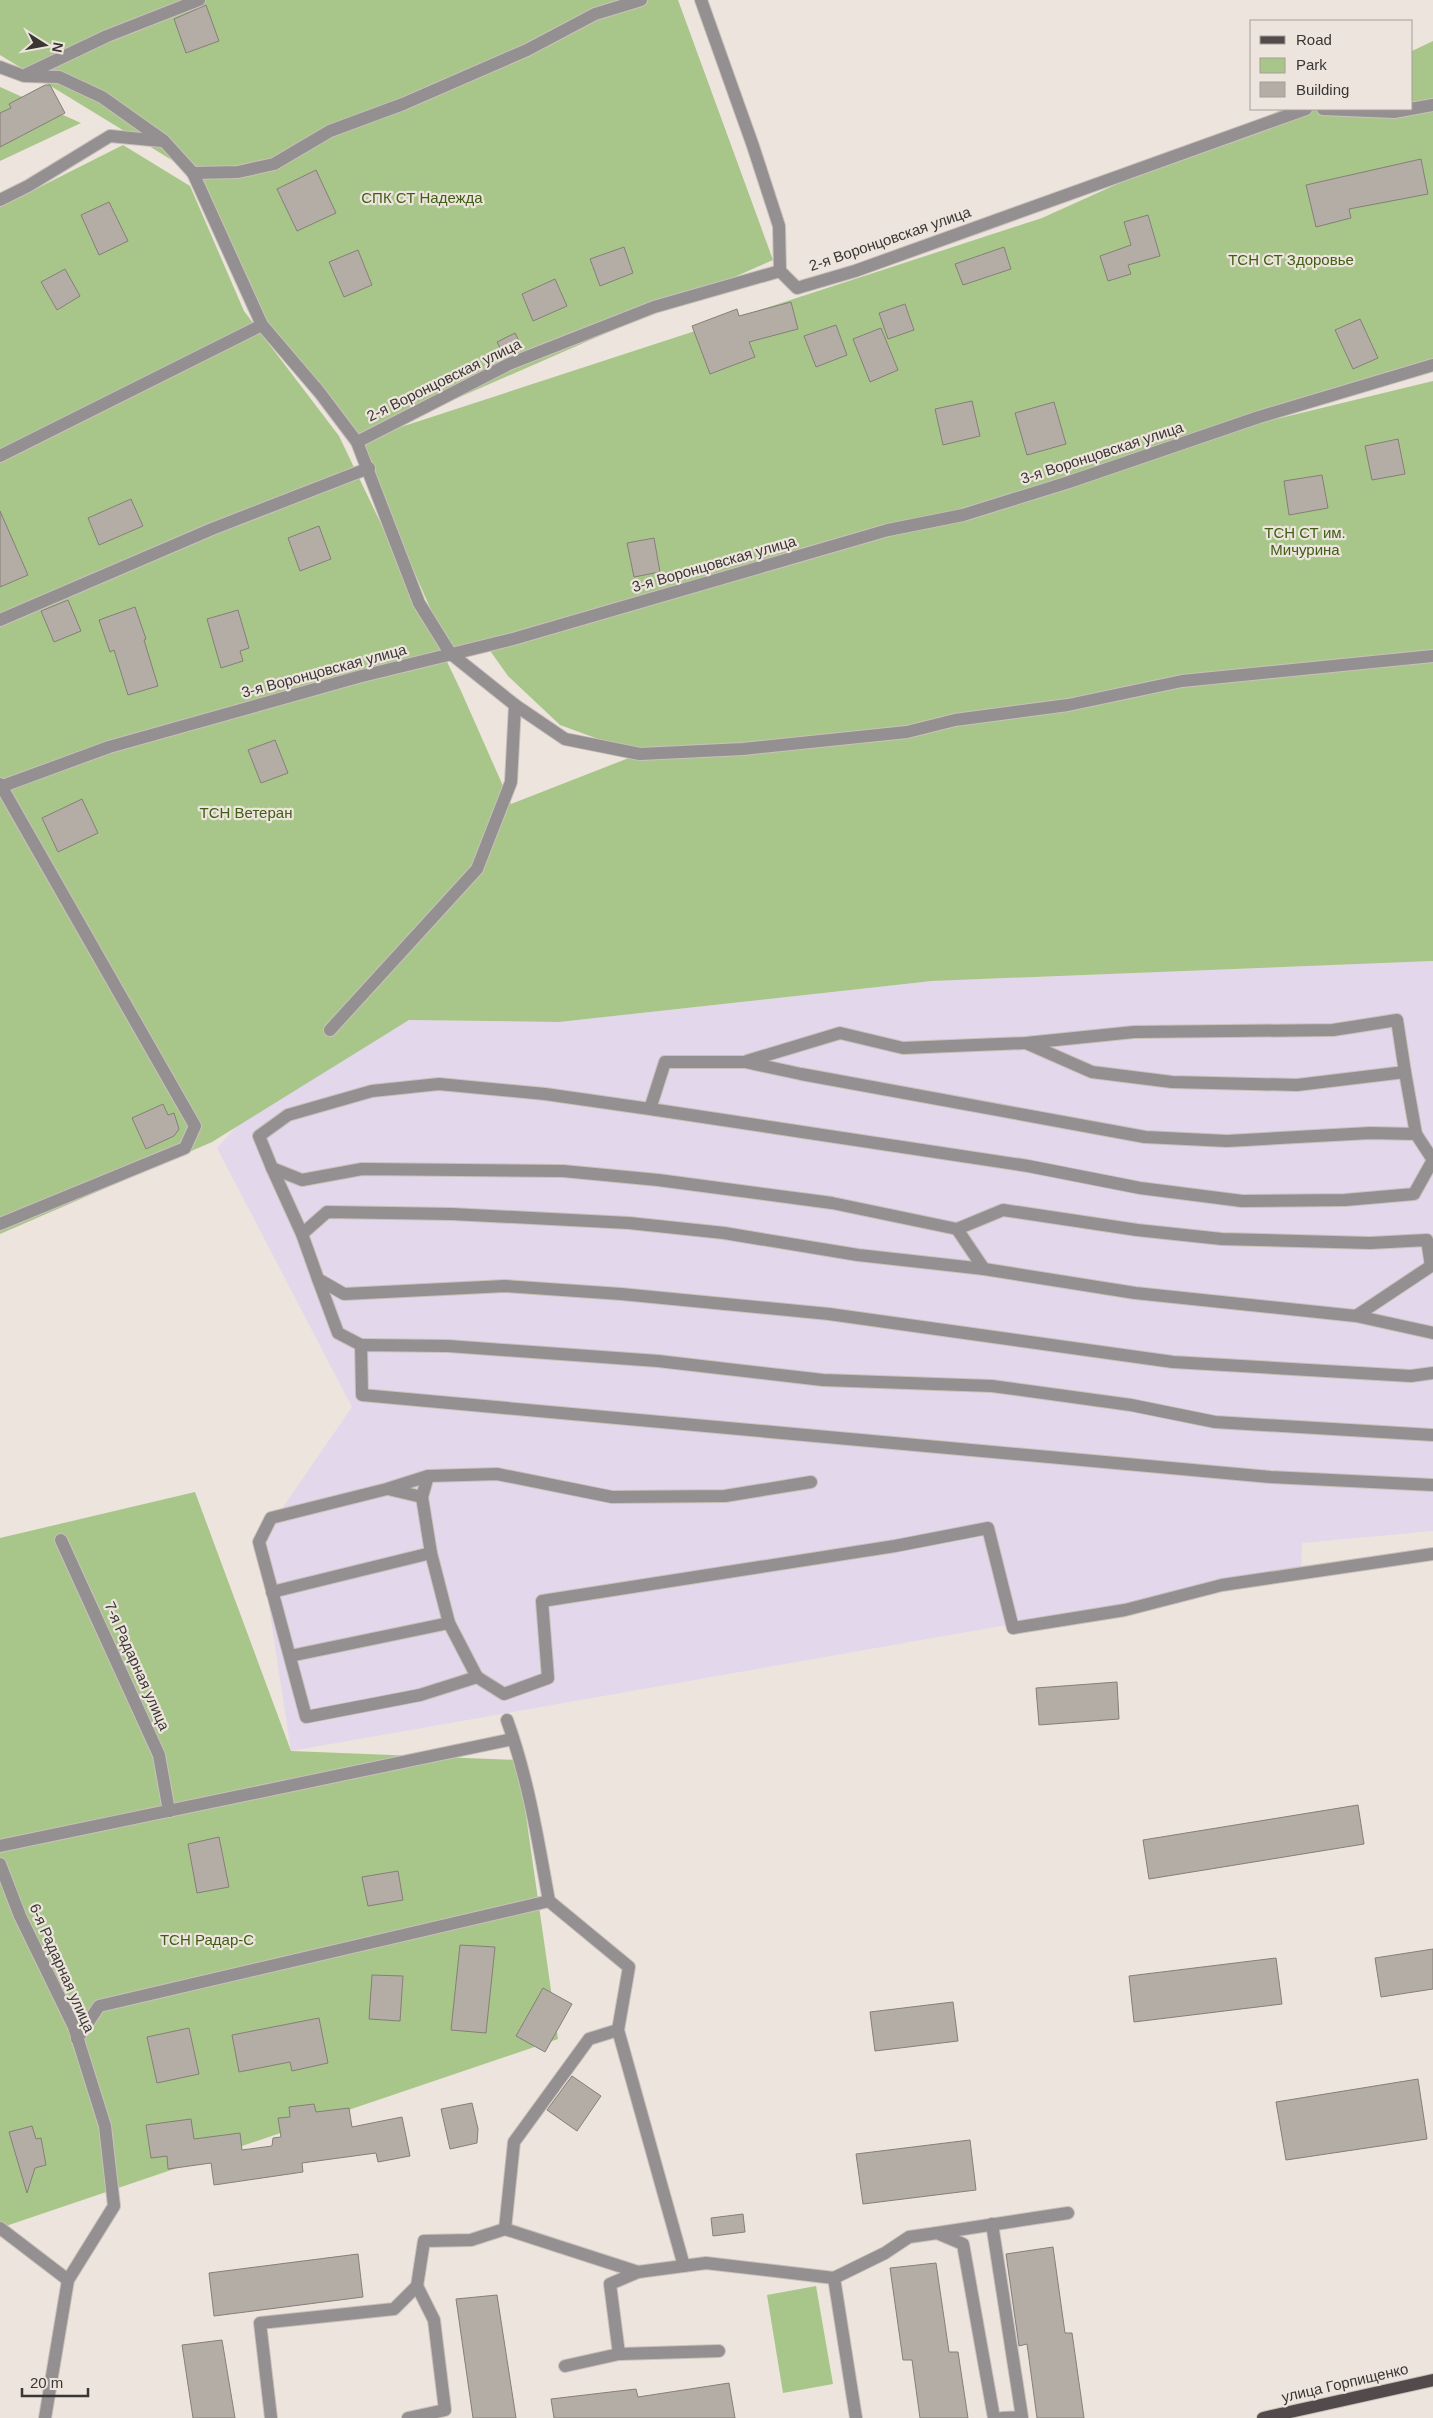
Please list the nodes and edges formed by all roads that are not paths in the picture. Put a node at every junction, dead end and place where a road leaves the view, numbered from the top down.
1 (199, 0) edge
2 (641, 0) edge
3 (701, 0) edge
4 (0, 67) edge
5 (24, 76) junction
6 (1433, 105) edge
7 (1413, 109) edge
8 (1303, 110) edge
9 (1347, 110) edge
10 (1405, 110) edge
11 (164, 141) junction
12 (193, 173) junction
13 (0, 200) edge
14 (780, 271) junction
15 (262, 325) junction
16 (1433, 365) edge
17 (357, 442) junction
18 (0, 456) edge
19 (369, 468) junction
20 (0, 620) edge
21 (450, 653) junction
22 (1433, 656) edge
23 (515, 705) junction
24 (1, 786) edge
25 (330, 1030) dead end
26 (1026, 1043) junction
27 (745, 1062) junction
28 (1406, 1072) junction
29 (650, 1109) junction
30 (1416, 1134) junction
31 (272, 1168) junction
32 (0, 1224) edge
33 (957, 1229) junction
34 (302, 1234) junction
35 (984, 1269) junction
36 (318, 1279) junction
37 (1356, 1316) junction
38 (1433, 1333) edge
39 (361, 1345) junction
40 (1433, 1373) edge
41 (1433, 1435) edge
42 (428, 1476) junction
43 (811, 1482) dead end
44 (1433, 1485) edge
45 (387, 1489) junction
46 (422, 1497) junction
47 (61, 1540) dead end
48 (431, 1553) junction
49 (1433, 1554) edge
50 (272, 1592) junction
51 (449, 1623) junction
52 (290, 1656) junction
53 (477, 1677) junction
54 (506, 1720) dead end
55 (514, 1738) junction
56 (169, 1811) junction
57 (0, 1846) edge
58 (0, 1864) edge
59 (549, 1901) junction
60 (618, 2030) junction
61 (77, 2039) junction
62 (1068, 2213) dead end
63 (992, 2224) junction
64 (0, 2228) edge
65 (505, 2229) junction
66 (937, 2233) junction
67 (684, 2266) junction
68 (638, 2272) junction
69 (834, 2278) junction
70 (68, 2280) junction
71 (417, 2286) junction
72 (719, 2351) dead end
73 (619, 2354) junction
74 (565, 2366) dead end
75 (1433, 2380) edge
76 (45, 2418) edge
77 (271, 2418) edge
78 (408, 2418) edge
79 (856, 2418) edge
80 (994, 2418) edge
81 (1002, 2418) edge
82 (1264, 2418) edge

1 - 5 street
2 - 12 street
3 - 14 street
4 - 5 street
5 - 11 street
6 - 7 street
8 - 14 street, 2-я Воронцовская улица
9 - 10 street
11 - 12 street
11 - 13 street
12 - 15 street
14 - 17 street, 2-я Воронцовская улица
15 - 17 street
15 - 18 street
16 - 21 street, 3-я Воронцовская улица
17 - 19 street
19 - 20 street
19 - 21 street
21 - 23 street
21 - 24 street, 3-я Воронцовская улица
22 - 23 street
23 - 25 street
24 - 32 street
26 - 27 street
26 - 28 street
26 - 28 street
27 - 29 street
27 - 30 street
28 - 30 street
29 - 30 street
29 - 31 street
31 - 33 street
31 - 34 street
33 - 35 street
33 - 37 street
34 - 35 street
34 - 36 street
35 - 37 street
36 - 39 street
36 - 40 street
37 - 38 street
39 - 41 street
39 - 44 street
42 - 43 street
42 - 45 street
42 - 46 street
45 - 46 street
45 - 50 street
46 - 48 street
47 - 56 street, 7-я Радарная улица
48 - 50 street
48 - 51 street
49 - 53 street
50 - 52 street
51 - 52 street
51 - 53 street
52 - 53 street
54 - 55 street
55 - 56 street
55 - 59 street
56 - 57 street
58 - 61 street, 6-я Радарная улица
59 - 60 street
59 - 61 street
60 - 65 street
60 - 67 street
61 - 70 street, 6-я Радарная улица
62 - 63 street
63 - 66 street
63 - 81 street
64 - 70 street
65 - 68 street
65 - 71 street
66 - 69 street
66 - 80 street
67 - 68 street
67 - 69 street
68 - 73 street
69 - 79 street
70 - 76 street
71 - 77 street
71 - 78 street
72 - 73 street
73 - 74 street
75 - 82 main road, улица Горпищенко

